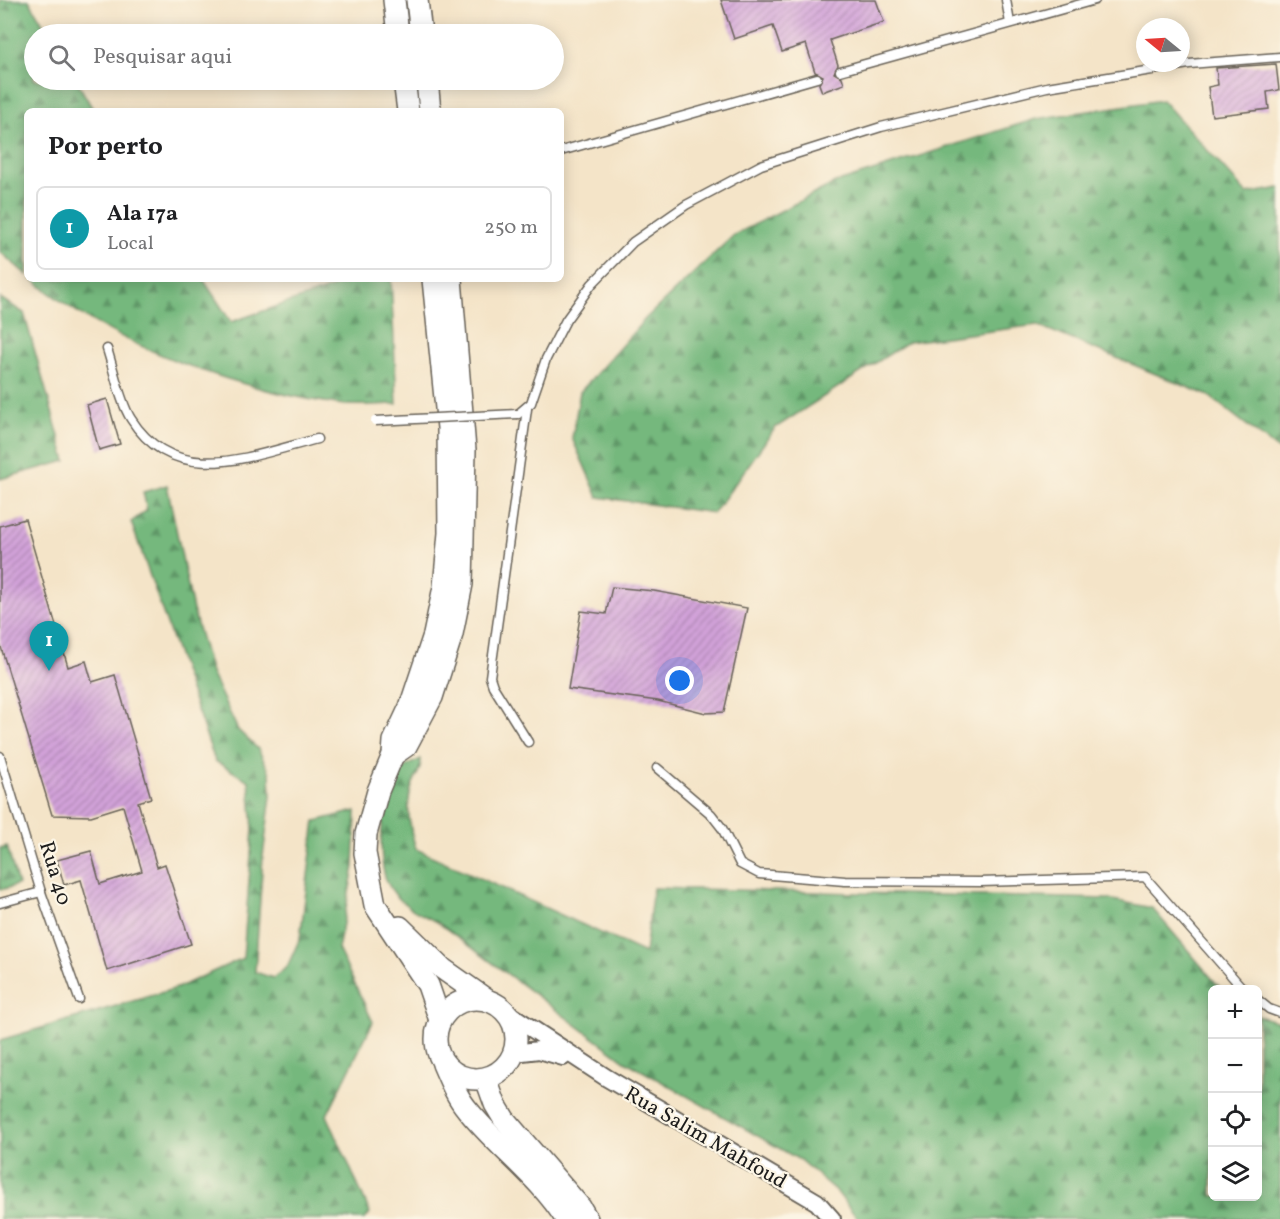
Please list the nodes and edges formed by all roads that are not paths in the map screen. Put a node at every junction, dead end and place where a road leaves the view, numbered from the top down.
1 (394, 0) edge
2 (417, 0) edge
3 (1006, 0) edge
4 (1095, 0) edge
5 (1010, 23) junction
6 (397, 24) edge
7 (420, 24) edge
8 (1280, 57) edge
9 (840, 71) dead end
10 (817, 78) dead end
11 (405, 90) edge
12 (428, 90) edge
13 (408, 108) edge
14 (430, 108) edge
15 (564, 151) edge
16 (433, 282) edge
17 (451, 282) edge
18 (107, 349) dead end
19 (527, 409) junction
20 (375, 421) dead end
21 (317, 439) dead end
22 (417, 711) junction
23 (528, 742) dead end
24 (0, 756) edge
25 (657, 768) dead end
26 (41, 892) junction
27 (0, 903) edge
28 (375, 905) junction
29 (1240, 985) edge
30 (79, 999) dead end
31 (487, 1000) junction
32 (1262, 1003) edge
33 (505, 1011) junction
34 (1280, 1013) edge
35 (440, 1020) junction
36 (514, 1053) junction
37 (439, 1056) junction
38 (607, 1078) junction
39 (486, 1079) junction
40 (566, 1219) edge
41 (587, 1219) edge
42 (832, 1219) edge

1 - 6 street
2 - 7 street
3 - 5 lane
4 - 5 lane
5 - 9 lane
8 - 19 lane
10 - 15 lane
11 - 13 street
12 - 14 street
16 - 22 street
17 - 22 street
18 - 21 lane
19 - 20 lane, bridge
19 - 23 lane
22 - 28 street
24 - 26 lane, Rua 40
25 - 29 lane
26 - 27 lane
26 - 30 lane, Rua 40
28 - 31 street
28 - 35 street
31 - 33 street
31 - 35 street
32 - 34 lane
33 - 36 street
33 - 38 street, Rua Salim Mahfoud
35 - 37 street
36 - 38 street, Rua Salim Mahfoud
36 - 39 street
37 - 39 street
37 - 40 street
38 - 42 street, Rua Salim Mahfoud
39 - 41 street

